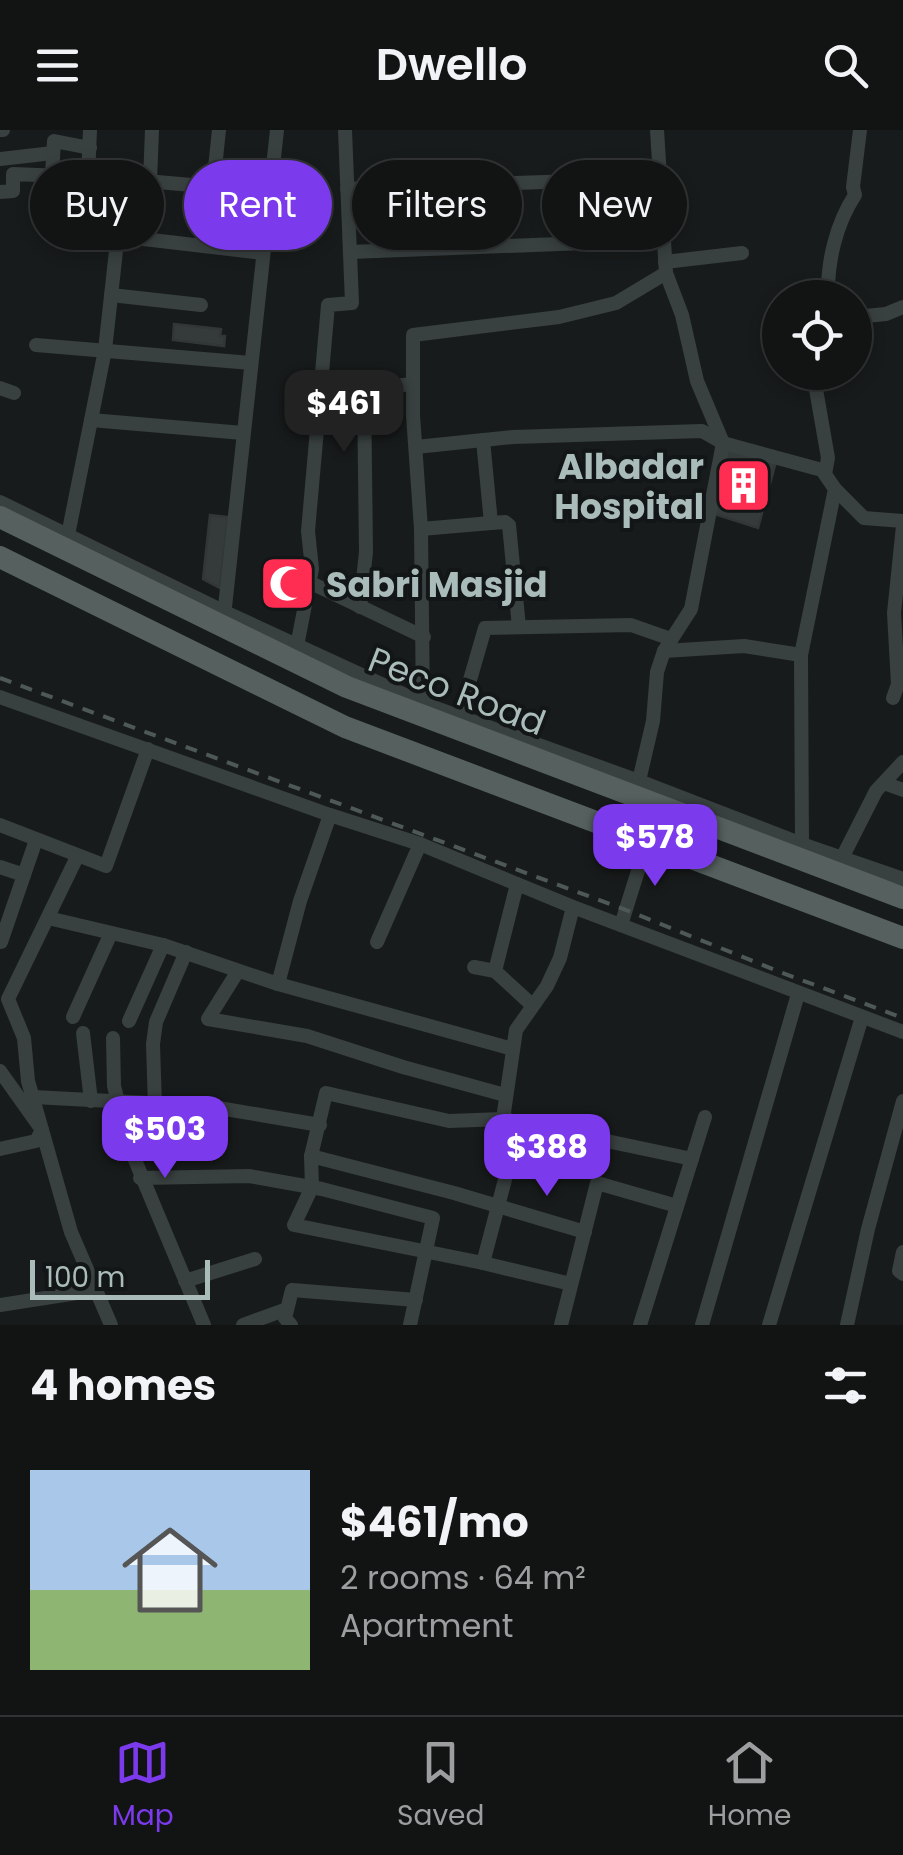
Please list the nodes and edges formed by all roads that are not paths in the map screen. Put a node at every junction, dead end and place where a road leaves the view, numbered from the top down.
1 (90, 130) edge
2 (152, 130) edge
3 (220, 130) edge
4 (277, 130) edge
5 (345, 130) edge
6 (658, 130) edge
7 (860, 130) edge
8 (90, 148) junction
9 (53, 153) junction
10 (0, 158) edge
11 (53, 160) edge
12 (89, 160) edge
13 (151, 160) edge
14 (217, 160) edge
15 (274, 160) edge
16 (659, 160) edge
17 (30, 174) edge
18 (542, 182) edge
19 (348, 189) junction
20 (0, 192) edge
21 (164, 241) edge
22 (542, 245) edge
23 (116, 250) edge
24 (264, 250) edge
25 (663, 250) edge
26 (350, 252) junction
27 (264, 253) junction
28 (742, 253) dead end
29 (666, 268) junction
30 (830, 280) edge
31 (111, 296) junction
32 (201, 305) dead end
33 (903, 306) edge
34 (872, 315) edge
35 (36, 346) dead end
36 (105, 350) junction
37 (251, 363) junction
38 (413, 384) junction
39 (816, 390) edge
40 (91, 420) junction
41 (243, 434) junction
42 (484, 440) junction
43 (723, 443) junction
44 (416, 446) junction
45 (824, 474) junction
46 (835, 489) junction
47 (0, 502) edge
48 (0, 517) edge
49 (491, 523) junction
50 (903, 524) edge
51 (421, 529) junction
52 (67, 543) junction
53 (0, 557) edge
54 (308, 582) junction
55 (360, 607) junction
56 (223, 619) junction
57 (519, 627) junction
58 (424, 637) junction
59 (668, 645) junction
60 (298, 646) junction
61 (801, 655) junction
62 (315, 672) junction
63 (0, 697) edge
64 (893, 698) dead end
65 (301, 707) junction
66 (422, 710) junction
67 (459, 718) junction
68 (148, 749) junction
69 (903, 762) edge
70 (884, 782) junction
71 (637, 788) junction
72 (903, 790) edge
73 (330, 816) junction
74 (0, 825) edge
75 (648, 839) junction
76 (36, 840) junction
77 (420, 844) junction
78 (802, 844) junction
79 (77, 857) junction
80 (838, 864) junction
81 (0, 867) edge
82 (24, 875) junction
83 (903, 879) edge
84 (517, 884) junction
85 (903, 898) edge
86 (573, 908) junction
87 (48, 918) junction
88 (620, 925) junction
89 (111, 933) junction
90 (903, 938) edge
91 (1, 942) edge
92 (377, 942) dead end
93 (163, 945) junction
94 (186, 952) junction
95 (474, 967) dead end
96 (238, 971) junction
97 (496, 971) junction
98 (0, 978) edge
99 (278, 984) junction
100 (798, 994) junction
101 (6, 998) edge
102 (532, 1005) junction
103 (73, 1017) dead end
104 (862, 1017) junction
105 (128, 1021) dead end
106 (903, 1032) edge
107 (83, 1033) dead end
108 (113, 1038) dead end
109 (512, 1049) junction
110 (0, 1071) edge
111 (505, 1095) junction
112 (33, 1096) junction
113 (91, 1101) junction
114 (903, 1102) edge
115 (117, 1103) junction
116 (154, 1104) junction
117 (705, 1117) dead end
118 (506, 1120) junction
119 (320, 1124) junction
120 (42, 1130) junction
121 (156, 1138) dead end
122 (0, 1149) edge
123 (311, 1156) junction
124 (692, 1159) junction
125 (140, 1178) junction
126 (312, 1187) junction
127 (678, 1206) junction
128 (498, 1207) junction
129 (584, 1232) junction
130 (426, 1252) junction
131 (903, 1252) edge
132 (255, 1259) dead end
133 (483, 1263) junction
134 (903, 1274) edge
135 (185, 1281) junction
136 (571, 1284) junction
137 (96, 1290) junction
138 (416, 1300) junction
139 (0, 1305) edge
140 (287, 1308) junction
141 (112, 1325) edge
142 (204, 1325) edge
143 (243, 1325) edge
144 (290, 1325) edge
145 (410, 1325) edge
146 (561, 1325) edge
147 (640, 1325) edge
148 (702, 1325) edge
149 (769, 1325) edge
150 (847, 1325) edge

1 - 8 street
2 - 13 street
3 - 14 street
4 - 15 street
5 - 19 street
6 - 16 street
7 - 30 street
8 - 9 street
8 - 12 street
9 - 10 street
9 - 11 street
17 - 20 street
18 - 19 street
19 - 26 street
21 - 27 street
22 - 26 street
23 - 31 street
24 - 27 street
25 - 29 street
26 - 54 street
27 - 37 street
28 - 29 street
29 - 38 street
29 - 43 street
31 - 32 street
31 - 36 street
33 - 34 street
35 - 36 street
36 - 37 street
36 - 40 street
37 - 41 street
38 - 44 street
38 - 55 street
39 - 45 street
40 - 41 street
40 - 52 street
41 - 56 street
42 - 43 street
42 - 44 street
42 - 49 street
43 - 45 street
43 - 59 street
44 - 51 street
45 - 46 street
46 - 50 street
46 - 61 street
47 - 52 street
48 - 52 main road, Peco Road
49 - 51 street
49 - 57 street
50 - 64 street
51 - 58 street
52 - 56 main road, Peco Road
53 - 65 main road, Peco Road
54 - 55 street
54 - 60 street
55 - 58 street
56 - 60 street
56 - 62 main road, Peco Road
57 - 59 street
57 - 67 street
58 - 66 street
59 - 61 street
59 - 71 street
60 - 66 street
61 - 78 street
62 - 65 main road
62 - 66 main road, Peco Road
63 - 68 street
65 - 75 main road, Peco Road
66 - 67 street
66 - 71 main road, Peco Road
67 - 71 street
68 - 73 street
68 - 79 street
69 - 70 street
70 - 72 street
70 - 80 street
71 - 78 street
71 - 80 main road, Peco Road
73 - 77 street
73 - 99 street
74 - 76 street
75 - 88 street
75 - 90 main road, Peco Road
76 - 79 street
76 - 82 street
77 - 84 street
77 - 92 street
78 - 80 street
79 - 87 street
80 - 83 street
80 - 85 main road, Peco Road
81 - 82 street
82 - 91 street
84 - 86 street
84 - 97 street
86 - 88 street
86 - 102 street
87 - 89 street
87 - 101 street
88 - 100 street
89 - 93 street
89 - 103 street
93 - 94 street
93 - 105 street
94 - 96 street
94 - 116 street
95 - 97 street
96 - 99 street
96 - 111 street
97 - 102 street
98 - 101 street
99 - 109 street
100 - 104 street
100 - 148 street
101 - 112 street
102 - 109 street
104 - 106 street
104 - 149 street
107 - 113 street
108 - 115 street
109 - 111 street
110 - 120 street
111 - 118 street
112 - 113 street
112 - 120 street
113 - 115 street
114 - 150 street
115 - 116 street
115 - 125 street
116 - 119 street
116 - 121 street
117 - 124 street
118 - 119 street
118 - 124 street
118 - 128 street
119 - 123 street
120 - 122 street
120 - 137 street
123 - 126 street
123 - 128 street
124 - 127 street
125 - 126 street
125 - 135 street
126 - 130 street
126 - 130 street
127 - 129 street
127 - 147 street
128 - 129 street
128 - 133 street
129 - 136 street
130 - 133 street
130 - 138 street
131 - 134 street
132 - 135 street
133 - 136 street
135 - 142 street
136 - 146 street
137 - 139 street
137 - 141 street
138 - 140 street
138 - 145 street
140 - 143 street
140 - 144 street

